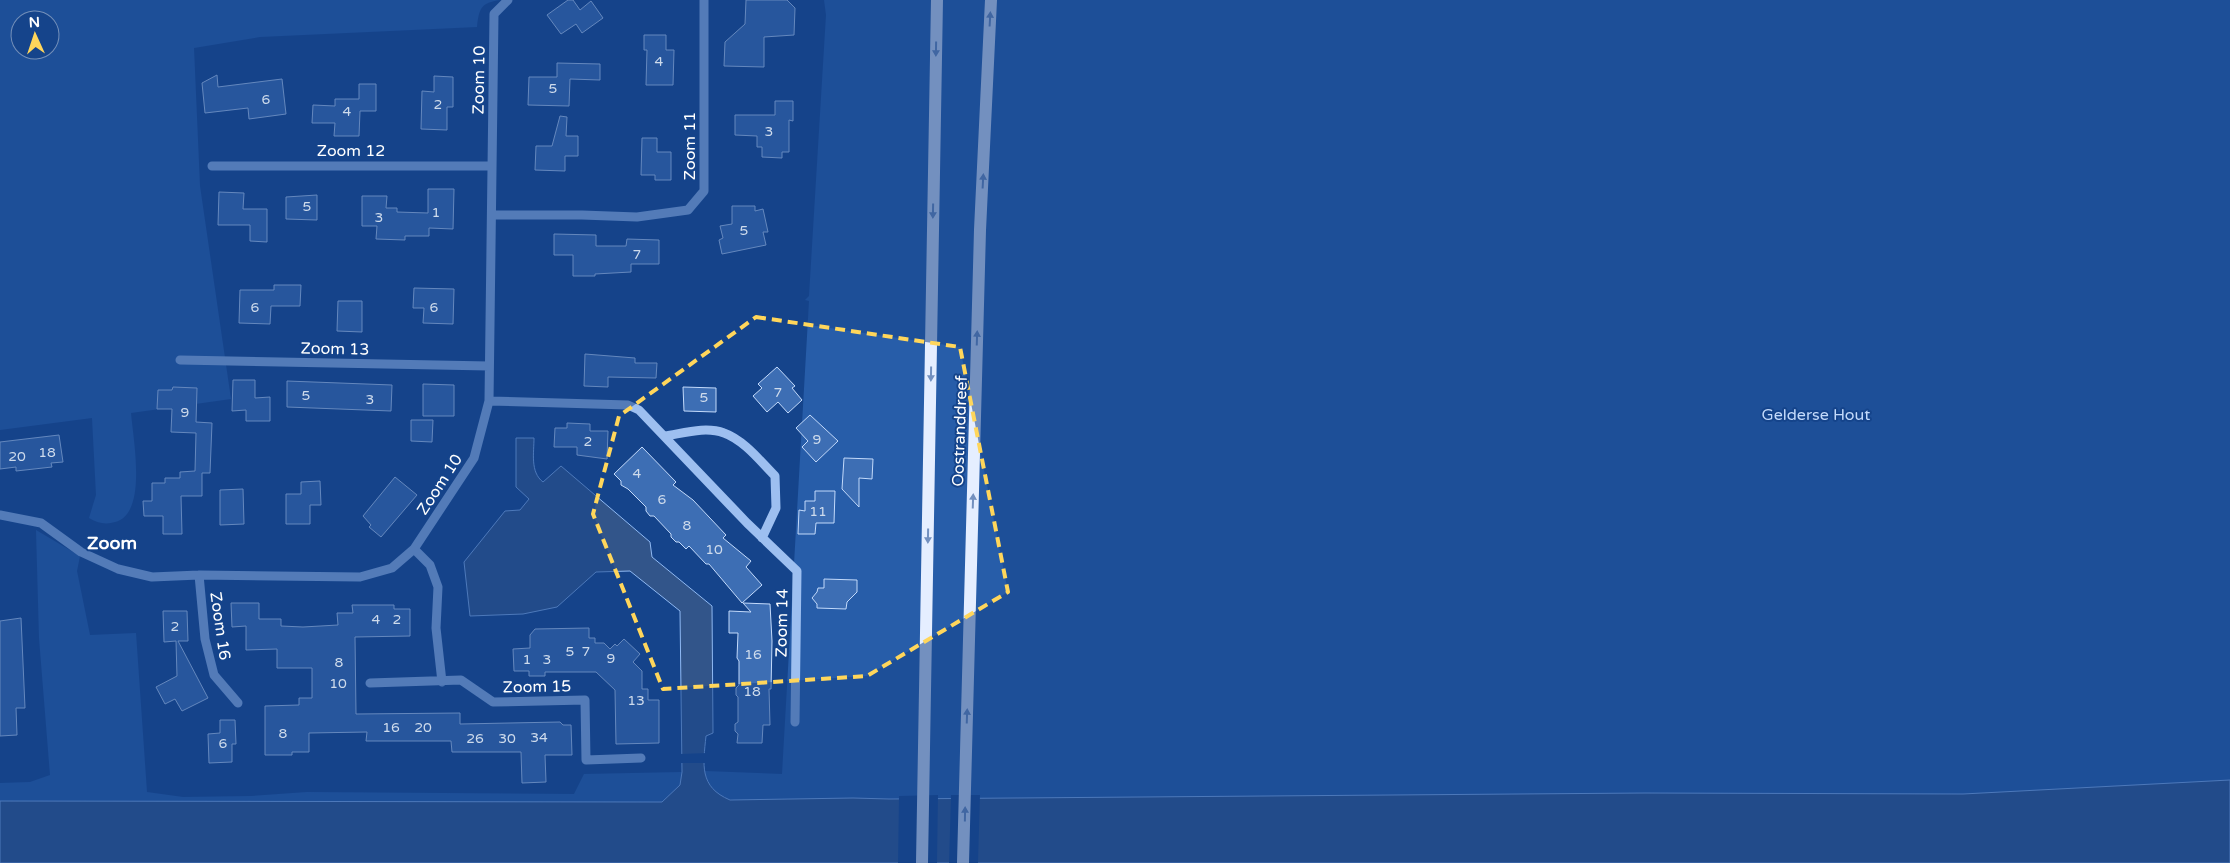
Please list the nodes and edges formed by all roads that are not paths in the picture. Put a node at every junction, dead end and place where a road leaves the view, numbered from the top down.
1 (508, 0) edge
2 (704, 0) edge
3 (937, 0) edge
4 (991, 0) edge
5 (212, 166) dead end
6 (491, 166) junction
7 (493, 215) junction
8 (180, 360) dead end
9 (489, 366) junction
10 (489, 401) junction
11 (665, 436) junction
12 (0, 515) edge
13 (762, 538) junction
14 (414, 549) junction
15 (199, 575) junction
16 (442, 682) junction
17 (370, 683) dead end
18 (238, 703) dead end
19 (794, 722) dead end
20 (641, 758) dead end
21 (922, 863) edge
22 (963, 863) edge

1 - 6 street, Zoom 10
2 - 7 street, Zoom 11
3 -> 21 main road, Oostranddreef
22 -> 4 main road, Oostranddreef
5 - 6 street, Zoom 12
6 - 7 street, Zoom 10
7 - 9 street, Zoom 10
8 - 9 street, Zoom 13
9 - 10 street, Zoom 10
10 - 11 street, Zoom 14
10 - 14 street, Zoom 10
11 - 13 street, Zoom 14
11 - 13 street
12 - 15 street, Zoom 10
13 - 19 street, Zoom 14
14 - 15 street, Zoom 10
14 - 16 street
15 - 18 street, Zoom 16
16 - 17 street, Zoom 15
16 - 20 street, Zoom 15

